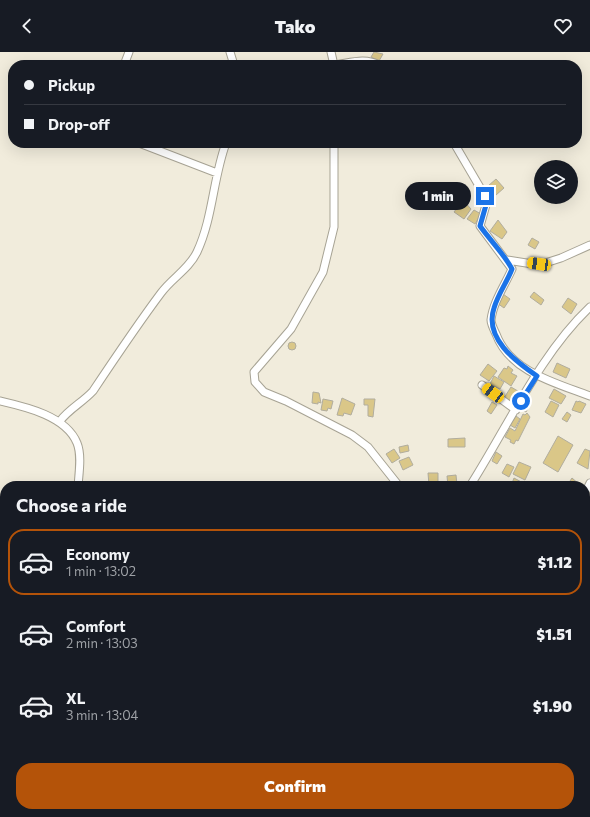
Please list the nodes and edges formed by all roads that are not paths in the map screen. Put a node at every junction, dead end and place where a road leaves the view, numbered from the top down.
1 (153, 148) edge
2 (224, 148) edge
3 (334, 148) edge
4 (457, 148) edge
5 (217, 173) junction
6 (590, 245) edge
7 (507, 260) junction
8 (590, 307) edge
9 (537, 376) junction
10 (482, 385) dead end
11 (590, 396) edge
12 (0, 402) edge
13 (516, 410) junction
14 (60, 421) junction
15 (78, 481) edge
16 (395, 481) edge
17 (473, 481) edge

1 - 5 street
2 - 5 street
3 - 16 street
4 - 7 street
5 - 14 street
6 - 7 street
7 - 9 street
8 - 9 street
9 - 11 street
9 - 13 street
10 - 13 street
12 - 14 street
13 - 17 street
14 - 15 street

